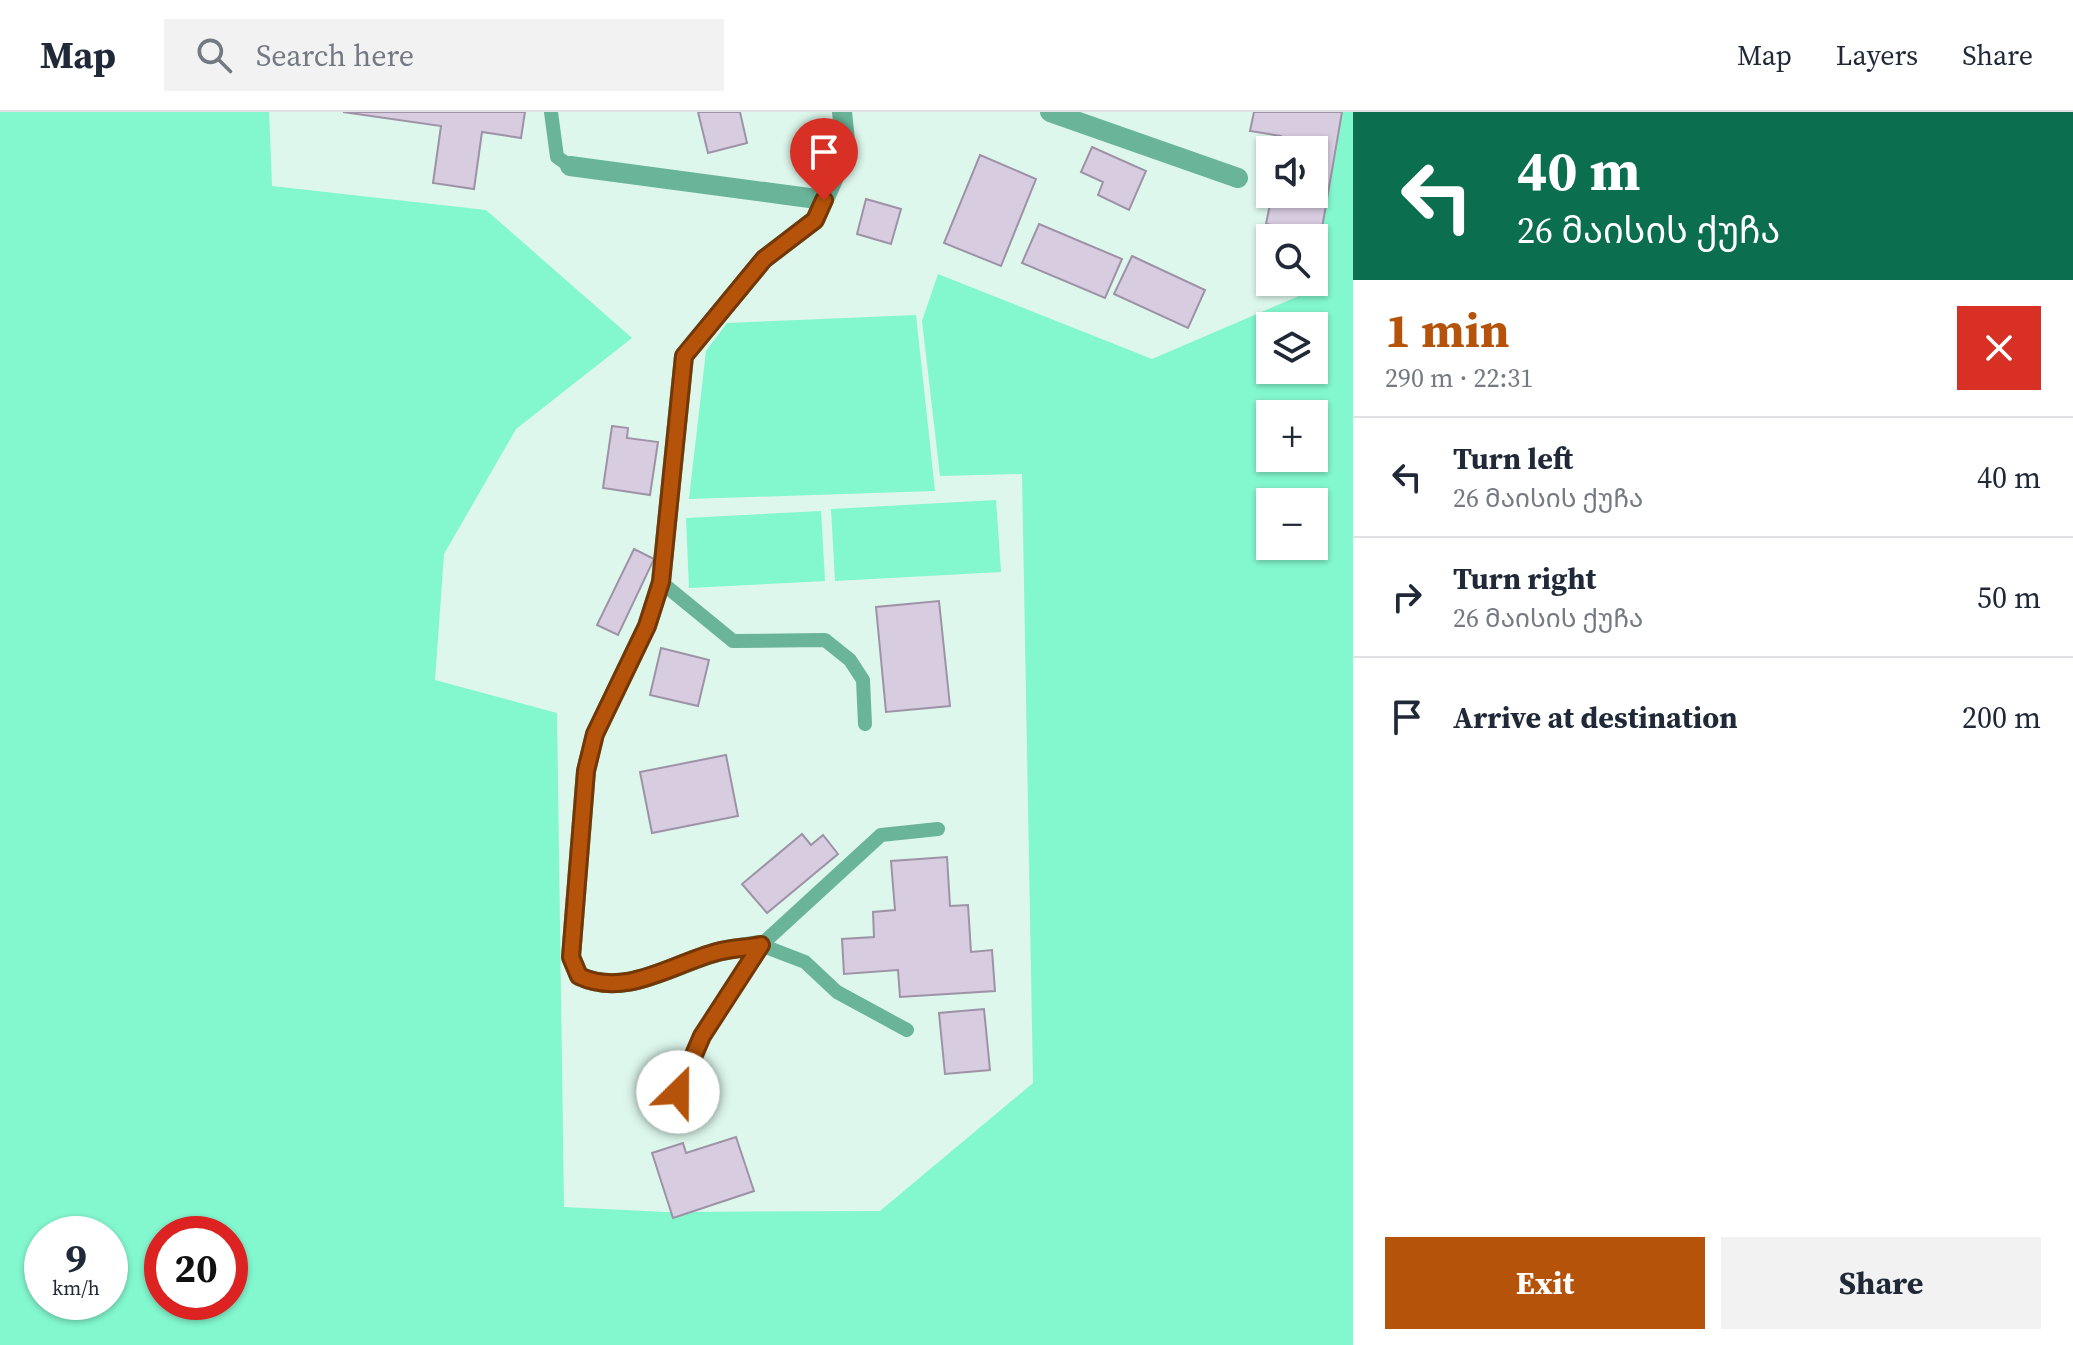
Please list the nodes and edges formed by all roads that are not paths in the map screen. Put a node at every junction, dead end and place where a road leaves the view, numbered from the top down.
1 (551, 112) edge
2 (842, 112) edge
3 (1050, 112) edge
4 (570, 166) joint
5 (1238, 178) dead end
6 (824, 200) junction
7 (661, 582) junction
8 (865, 724) dead end
9 (938, 829) dead end
10 (761, 945) junction
11 (907, 1030) dead end
12 (667, 1119) dead end

1 - 4 lane
2 - 6 street
3 - 5 street
4 - 6 street
6 - 7 street
7 - 8 lane
7 - 10 street
9 - 10 lane
10 - 11 lane
10 - 12 lane

